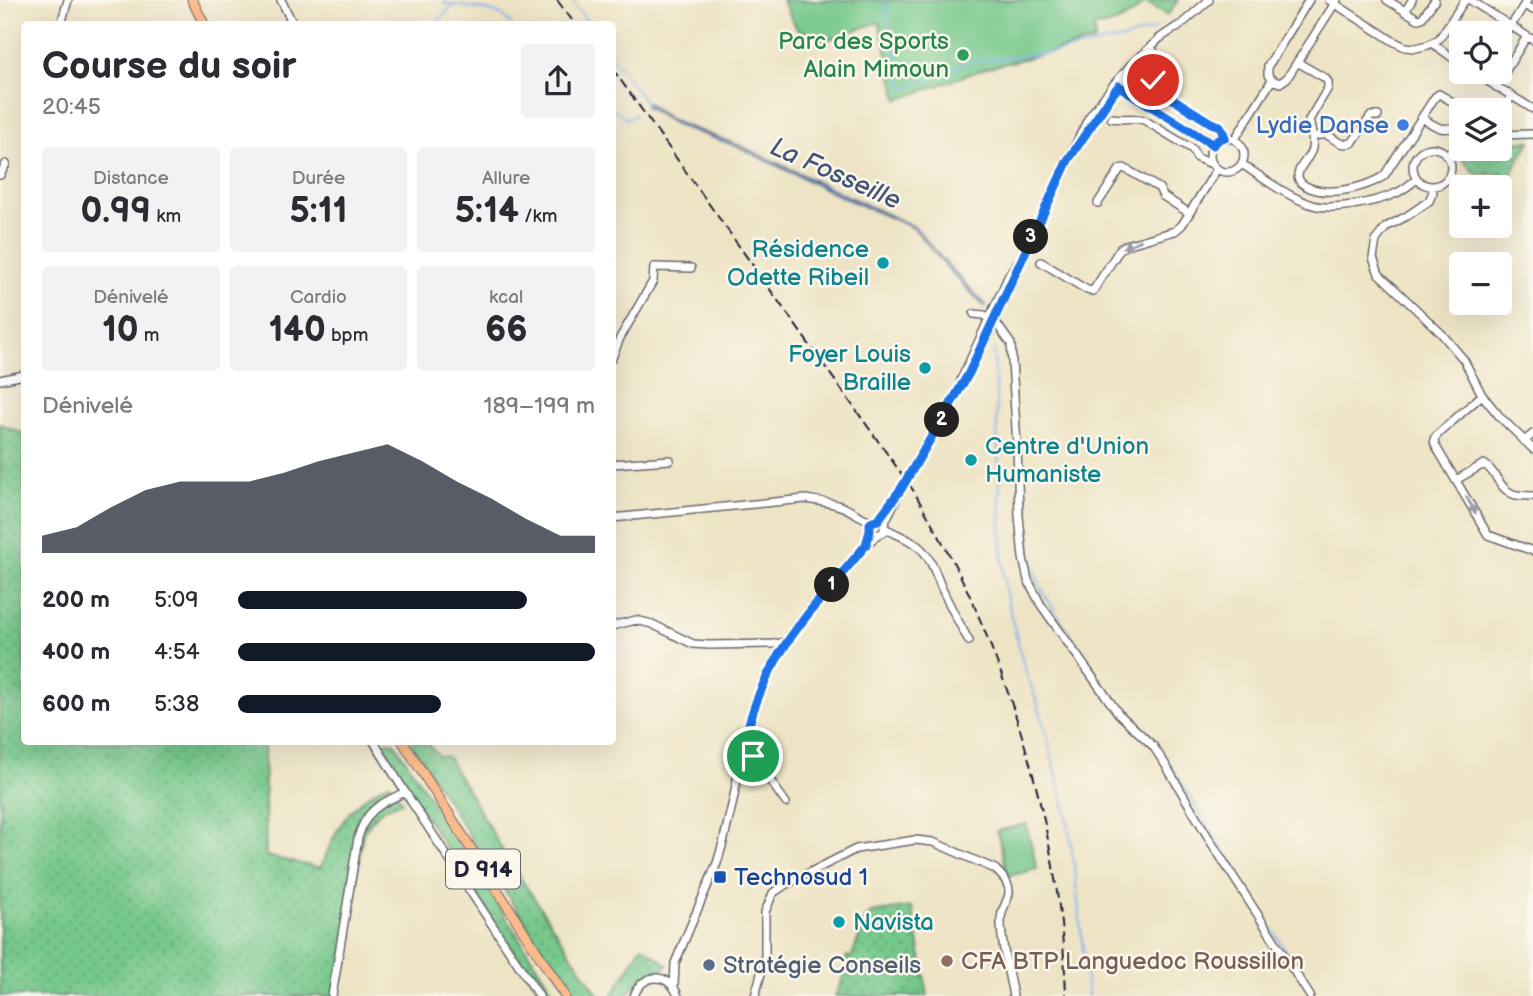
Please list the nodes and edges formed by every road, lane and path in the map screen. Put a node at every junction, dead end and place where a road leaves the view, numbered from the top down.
1 (68, 0) edge
2 (192, 0) edge
3 (281, 0) edge
4 (1209, 0) edge
5 (1309, 0) edge
6 (1387, 0) edge
7 (1412, 0) edge
8 (1435, 0) edge
9 (1467, 0) edge
10 (1333, 1) edge
11 (1525, 2) edge
12 (1533, 10) edge
13 (1405, 12) junction
14 (62, 21) edge
15 (202, 21) edge
16 (292, 21) edge
17 (1503, 21) edge
18 (1512, 24) edge
19 (1512, 27) edge
20 (1530, 38) edge
21 (1432, 43) junction
22 (1449, 55) edge
23 (1297, 62) junction
24 (1147, 68) dead end
25 (1272, 80) junction
26 (1117, 84) junction
27 (1491, 84) edge
28 (1496, 87) junction
29 (1511, 97) joint
30 (1449, 100) edge
31 (1533, 109) edge
32 (1378, 116) dead end
33 (1111, 117) dead end
34 (1422, 118) junction
35 (1449, 129) edge
36 (1533, 134) edge
37 (1512, 135) edge
38 (1225, 137) junction
39 (1313, 137) junction
40 (1236, 139) junction
41 (1213, 145) junction
42 (1405, 145) junction
43 (1419, 153) junction
44 (1449, 153) edge
45 (1446, 155) junction
46 (6, 164) dead end
47 (1242, 164) junction
48 (1215, 167) junction
49 (0, 175) edge
50 (1417, 179) junction
51 (1432, 186) junction
52 (1098, 203) dead end
53 (1189, 214) junction
54 (1041, 262) dead end
55 (691, 268) dead end
56 (974, 314) dead end
57 (990, 323) junction
58 (616, 336) edge
59 (21, 376) edge
60 (0, 380) edge
61 (1482, 395) junction
62 (1533, 434) edge
63 (1524, 441) junction
64 (1533, 449) edge
65 (670, 460) dead end
66 (616, 464) edge
67 (1457, 480) junction
68 (1533, 496) edge
69 (616, 518) edge
70 (877, 528) junction
71 (1533, 551) edge
72 (616, 625) edge
73 (969, 641) dead end
74 (786, 642) junction
75 (376, 745) edge
76 (404, 745) edge
77 (743, 751) junction
78 (405, 792) junction
79 (786, 803) dead end
80 (676, 962) junction
81 (661, 978) junction
82 (678, 993) edge
83 (332, 996) edge
84 (539, 996) edge
85 (565, 996) edge
86 (634, 996) edge
87 (755, 996) edge
88 (1013, 996) edge
89 (1310, 996) edge

1 - 14 street
2 - 15 main road
3 - 16 street
4 - 26 street
5 - 25 street
6 - 13 street
7 - 13 street
8 - 13 street
9 - 17 street
9 - 21 street
10 - 21 street
10 - 23 street
11 - 12 street
11 - 18 street
19 - 20 street
20 - 28 street
21 - 22 street
23 - 25 street
23 - 39 street
24 - 38 street
25 - 40 street
26 - 41 street
26 - 57 street
27 - 28 street
28 - 29 street
29 - 31 street
30 - 34 street
32 - 39 street
33 - 48 street
34 - 35 street
34 - 42 street
36 - 37 street
38 - 40 street
38 - 41 street
39 - 42 street
40 - 47 street
41 - 48 street
42 - 43 street
43 - 45 street
43 - 50 street
44 - 45 street
45 - 51 street
46 - 49 street
47 - 48 street
47 - 50 street
48 - 53 street
50 - 51 street
51 - 61 street
52 - 53 street
53 -> 54 street
55 - 58 street
56 - 57 street
57 - 70 street, bridge
57 - 89 street
59 - 60 street
61 - 63 street
61 - 67 street
62 - 63 street
63 - 64 street
65 - 66 street
67 - 68 street
67 -> 71 street
69 - 70 street
70 - 73 street
70 - 74 street
72 - 74 street
74 - 77 street
75 - 78 street
76 - 85 main road, D 914
77 - 79 street
77 - 80 street
78 - 83 street
78 - 84 street
80 - 81 street
80 - 82 street
81 - 82 street
81 - 86 street
87 - 88 street

